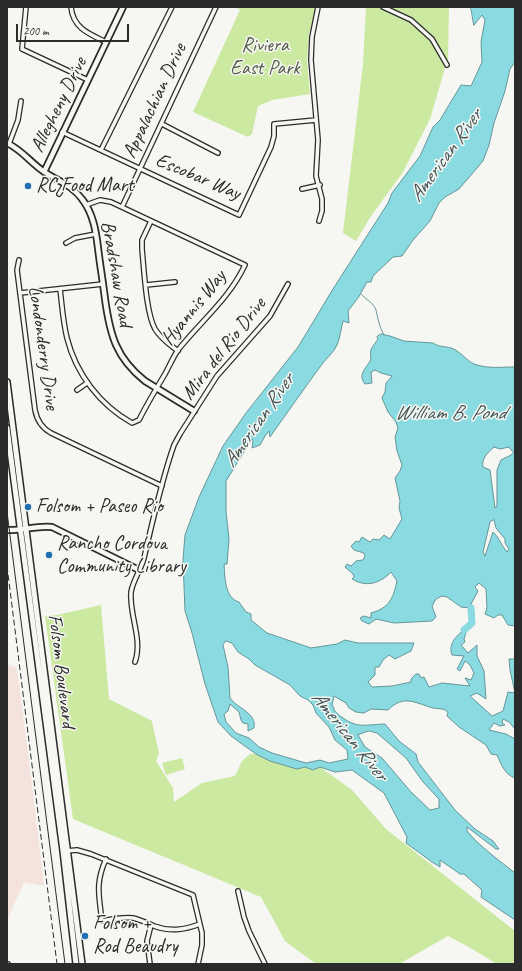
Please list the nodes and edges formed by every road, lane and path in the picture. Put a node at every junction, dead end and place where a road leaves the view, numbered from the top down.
1 (26, 7) edge
2 (71, 7) edge
3 (122, 7) edge
4 (172, 7) edge
5 (216, 7) edge
6 (318, 7) edge
7 (383, 7) edge
8 (106, 42) junction
9 (447, 66) dead end
10 (88, 80) junction
11 (21, 101) dead end
12 (316, 120) junction
13 (162, 124) junction
14 (62, 132) junction
15 (8, 144) edge
16 (101, 150) junction
17 (218, 153) dead end
18 (140, 169) junction
19 (44, 172) junction
20 (66, 184) junction
21 (320, 185) junction
22 (302, 189) dead end
23 (59, 194) dead end
24 (86, 205) junction
25 (122, 207) junction
26 (151, 221) junction
27 (319, 221) dead end
28 (96, 234) junction
29 (66, 243) dead end
30 (19, 260) dead end
31 (175, 282) dead end
32 (103, 284) junction
33 (288, 284) dead end
34 (146, 286) junction
35 (60, 289) junction
36 (20, 293) junction
37 (178, 351) junction
38 (7, 382) edge
39 (87, 383) junction
40 (156, 388) junction
41 (77, 390) dead end
42 (194, 411) junction
43 (7, 425) edge
44 (7, 428) edge
45 (16, 454) junction
46 (162, 486) junction
47 (23, 529) junction
48 (7, 530) edge
49 (139, 570) junction
50 (27, 580) junction
51 (36, 605) junction
52 (35, 640) junction
53 (135, 662) dead end
54 (44, 667) junction
55 (65, 851) junction
56 (106, 860) junction
57 (238, 891) dead end
58 (200, 924) junction
59 (151, 925) junction
60 (76, 964) edge
61 (82, 964) edge
62 (150, 964) edge
63 (198, 964) edge
64 (265, 964) edge

1 - 10 street
2 - 8 street
3 - 8 street, Allegheny Drive
4 - 16 street
5 - 13 street, Appalachian Drive
6 - 12 street
7 - 9 street
8 - 10 street, Allegheny Drive
10 - 14 street, Allegheny Drive
11 - 15 street
12 - 18 street, Escobar Way
12 - 21 street
13 - 17 street
13 - 18 street, Appalachian Drive
14 - 16 street, Escobar Way
14 - 19 street, Allegheny Drive
15 - 19 street, Bradshaw Road
16 - 18 street, Escobar Way
18 - 25 street, Appalachian Drive
19 - 20 street, Bradshaw Road
20 - 23 street
20 - 24 street, Bradshaw Road
21 - 22 street
21 - 27 street
24 - 25 street, Hyannis Way
24 - 28 street, Bradshaw Road
25 - 26 street, Hyannis Way
26 - 34 street
26 - 37 street, Hyannis Way
28 - 29 street
28 - 32 street, Bradshaw Road
30 - 36 street, Londonderry Drive
31 - 34 street
32 - 35 street
32 - 40 street, Bradshaw Road
33 - 42 street, Mira del Rio Drive
34 - 37 street
35 - 36 street
35 - 39 street, Hyannis Way
36 - 46 street, Londonderry Drive
37 - 40 street, Hyannis Way
38 - 45 main road, Folsom Boulevard
39 - 40 street, Hyannis Way
39 - 41 street
40 - 42 street, Bradshaw Road
42 - 46 street, Mira del Rio Drive
43 - 45 main road
44 - 47 main road, Folsom Boulevard
45 - 47 main road, Folsom Boulevard
46 - 49 street, Mira del Rio Drive
47 - 48 street
47 - 49 street
47 - 50 main road, Folsom Boulevard
47 - 51 main road, Folsom Boulevard
49 - 53 street, Mira del Rio Drive
50 - 51 main road
50 - 52 main road, Folsom Boulevard
51 - 54 main road, Folsom Boulevard
52 - 54 main road
52 - 55 main road, Folsom Boulevard
54 - 55 main road, Folsom Boulevard
55 - 56 street
55 - 60 main road, Folsom Boulevard
55 - 61 main road, Folsom Boulevard
56 - 58 street
56 - 59 street
57 - 64 street
58 - 59 street
58 - 63 street
59 - 62 street

